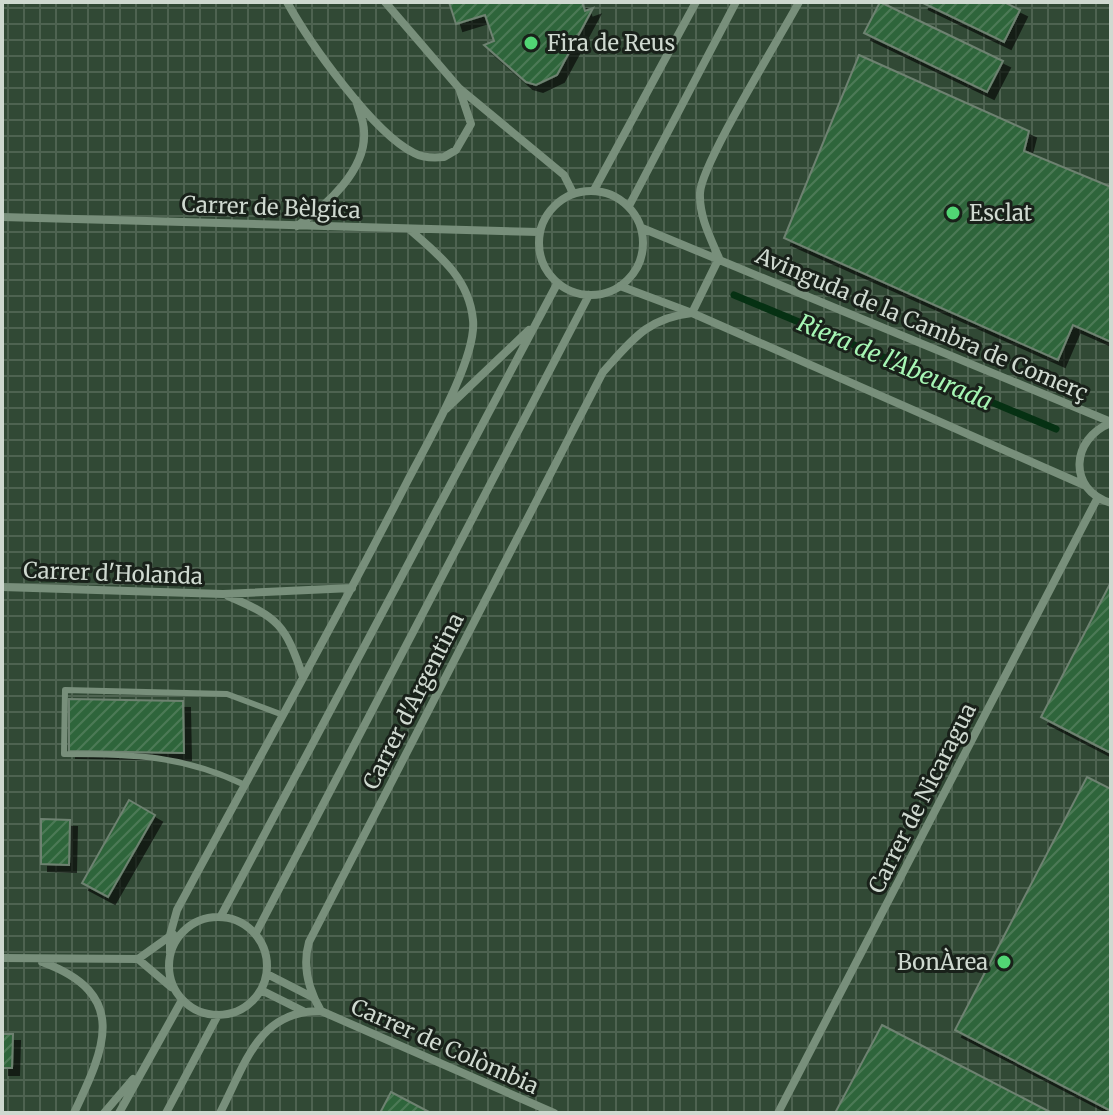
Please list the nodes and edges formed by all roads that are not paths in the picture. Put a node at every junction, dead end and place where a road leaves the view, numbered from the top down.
1 (287, 2) edge
2 (385, 2) edge
3 (696, 2) edge
4 (736, 2) edge
5 (799, 2) edge
6 (459, 88) junction
7 (356, 99) junction
8 (594, 190) junction
9 (573, 193) junction
10 (629, 206) junction
11 (2, 217) edge
12 (297, 226) junction
13 (642, 228) junction
14 (409, 229) junction
15 (539, 232) junction
16 (719, 258) junction
17 (557, 284) junction
18 (620, 286) junction
19 (589, 295) junction
20 (692, 313) junction
21 (536, 324) junction
22 (443, 412) junction
23 (1111, 422) edge
24 (1084, 485) junction
25 (1097, 499) junction
26 (1111, 503) edge
27 (2, 587) edge
28 (352, 588) junction
29 (223, 594) junction
30 (303, 677) junction
31 (283, 715) junction
32 (245, 785) junction
33 (221, 916) junction
34 (189, 926) junction
35 (256, 933) junction
36 (170, 935) junction
37 (170, 953) junction
38 (2, 958) edge
39 (33, 959) junction
40 (138, 959) junction
41 (267, 974) junction
42 (174, 989) junction
43 (261, 990) junction
44 (313, 998) junction
45 (182, 1000) junction
46 (303, 1011) junction
47 (321, 1011) junction
48 (218, 1015) junction
49 (141, 1070) junction
50 (74, 1113) edge
51 (104, 1113) edge
52 (119, 1113) edge
53 (166, 1113) edge
54 (220, 1113) edge
55 (554, 1113) edge
56 (778, 1113) edge

1 - 7 street
2 - 6 street
3 - 8 street
4 - 10 street
5 - 16 street
6 - 7 street
6 - 9 street
7 - 12 street
8 - 9 street
8 - 10 street
9 - 15 street
10 - 13 street
11 - 12 street, Carrer de Bèlgica
12 - 14 street, Carrer de Bèlgica
13 - 16 street, Avinguda de la Cambra de Comerç
13 - 18 street
14 - 15 street, Carrer de Bèlgica
14 - 22 street
15 - 17 street
16 - 20 street
16 - 23 street, Avinguda de la Cambra de Comerç
17 - 19 street
17 - 21 street
18 - 19 street
18 - 20 street
19 - 35 street, Carrer d'Argentina
20 - 24 street
20 - 44 street, Carrer d'Argentina
21 - 22 street
21 - 33 street
22 - 28 street
23 - 24 street
24 - 25 street
25 - 26 street
25 - 56 street, Carrer de Nicaragua
27 - 29 street, Carrer d'Holanda
28 - 29 street, Carrer d'Holanda
28 - 30 street
29 - 30 street, Carrer d'Holanda
30 - 31 street
31 - 32 street
31 - 32 lane
32 - 36 street
33 - 34 street
33 - 35 street
34 - 36 street
34 - 37 street
35 - 41 street
36 - 37 street
36 - 40 street
37 - 42 street
38 - 39 street
39 - 40 street
39 - 50 street
40 - 42 street
41 - 43 street
41 - 44 street
42 - 45 street
43 - 46 street
43 - 48 street
44 - 47 street, Carrer d'Argentina
45 - 48 street
45 - 49 street
46 - 47 street
46 - 54 street
47 - 55 street, Carrer de Colòmbia
48 - 53 street
49 - 51 street
49 - 52 street

